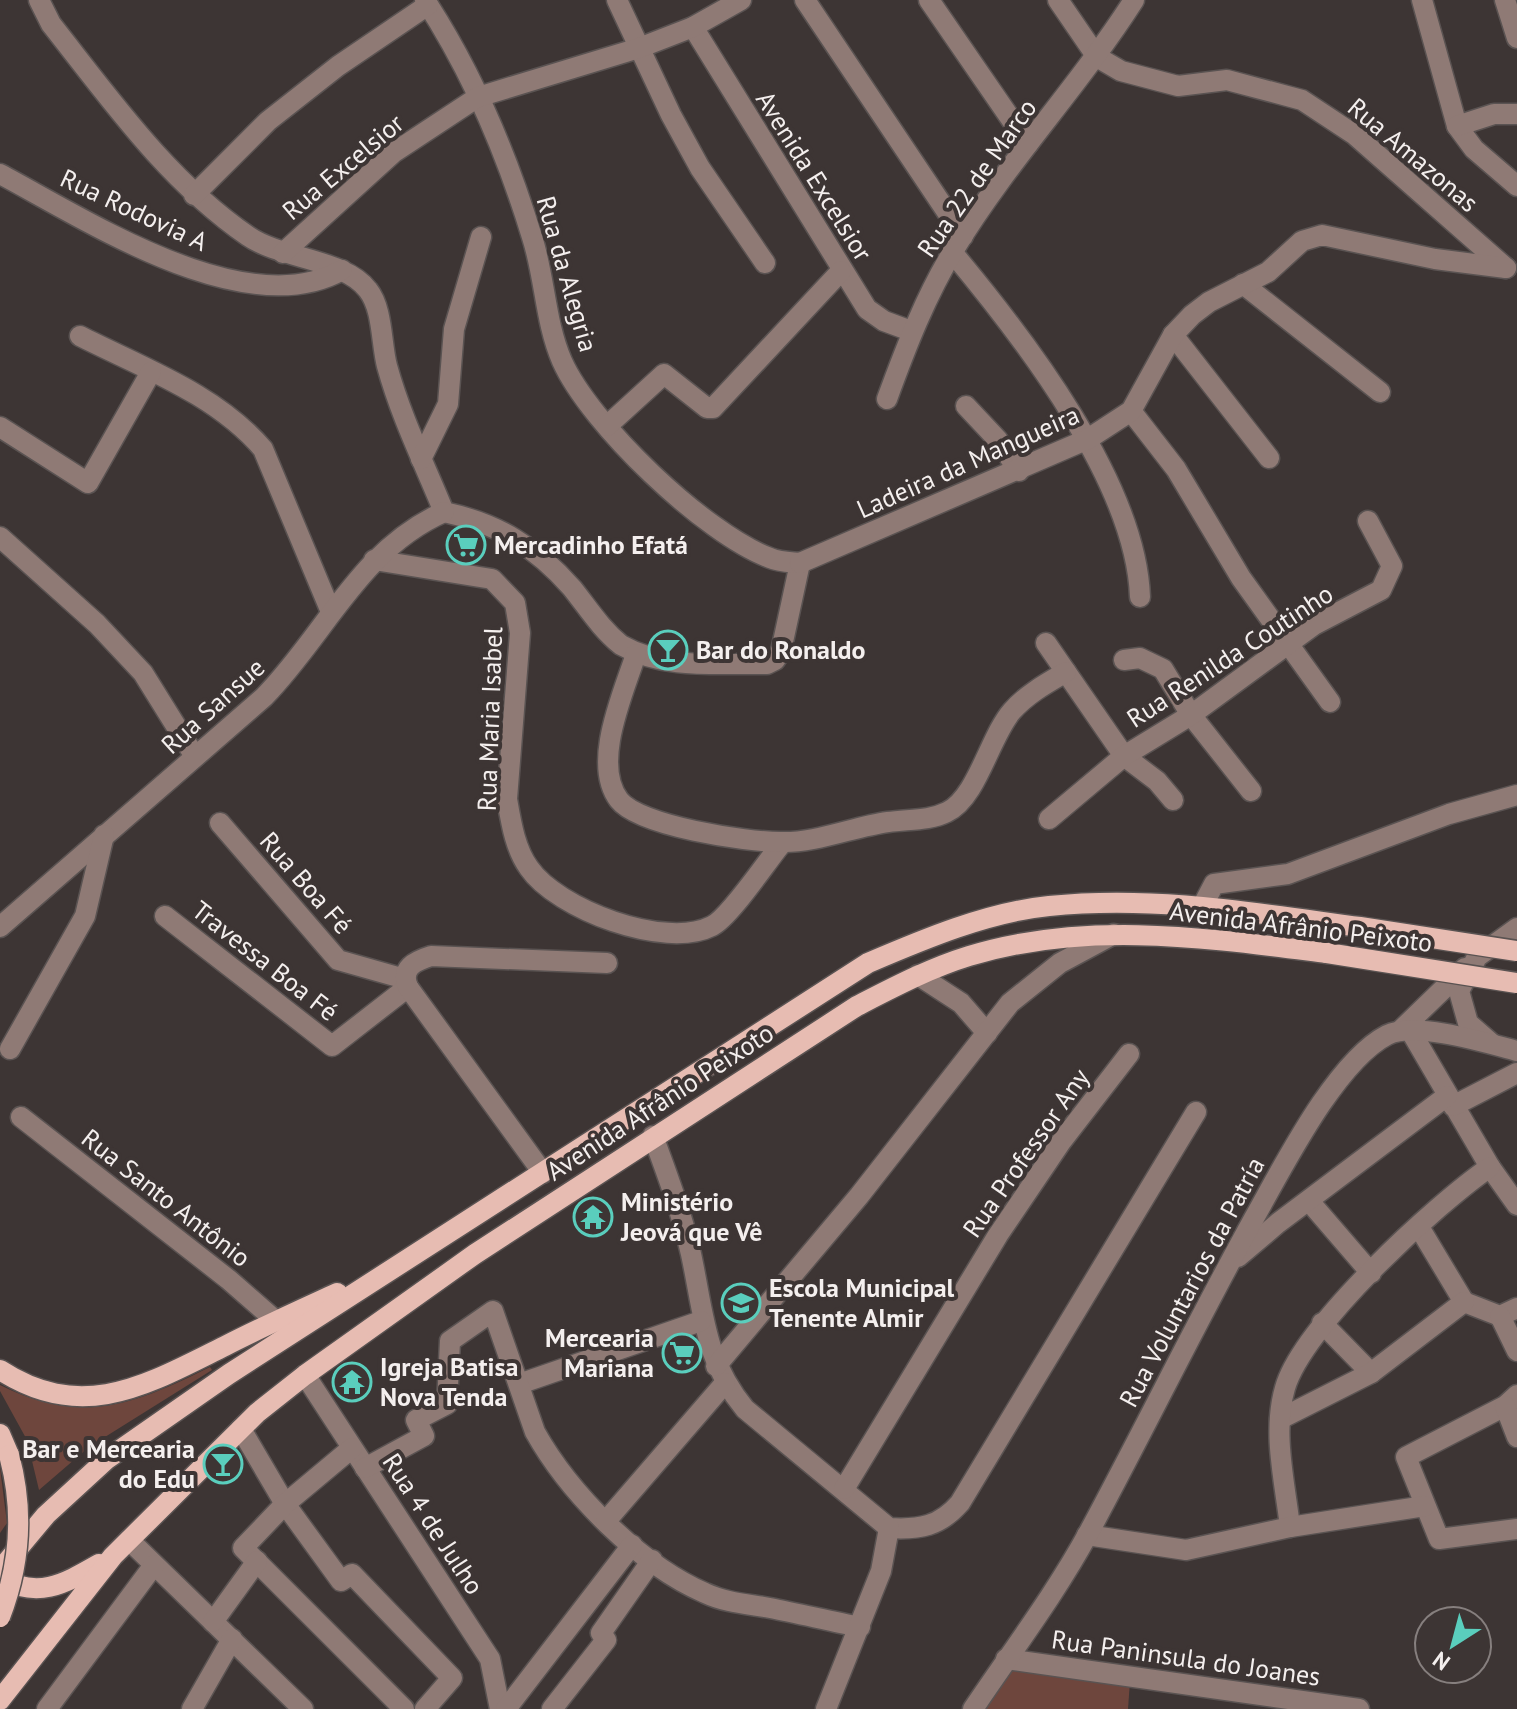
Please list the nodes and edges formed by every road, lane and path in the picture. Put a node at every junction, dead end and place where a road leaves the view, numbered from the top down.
1 (39, 0) edge
2 (617, 0) edge
3 (805, 0) edge
4 (929, 0) edge
5 (1058, 0) edge
6 (1134, 0) edge
7 (1422, 0) edge
8 (1505, 0) edge
9 (734, 2) edge
10 (426, 3) edge
11 (693, 27) junction
12 (1517, 38) edge
13 (639, 48) junction
14 (1097, 57) junction
15 (478, 97) junction
16 (1517, 114) edge
17 (1457, 126) junction
18 (1028, 144) junction
19 (0, 174) edge
20 (1517, 186) edge
21 (194, 195) junction
22 (481, 237) dead end
23 (958, 244) junction
24 (283, 253) junction
25 (765, 263) dead end
26 (342, 270) junction
27 (841, 271) junction
28 (1511, 271) edge
29 (1243, 284) junction
30 (911, 331) junction
31 (1173, 335) junction
32 (80, 336) dead end
33 (151, 372) junction
34 (1380, 392) dead end
35 (887, 399) dead end
36 (966, 406) dead end
37 (1131, 411) junction
38 (607, 426) junction
39 (0, 427) edge
40 (1088, 439) junction
41 (1269, 458) dead end
42 (421, 459) junction
43 (1019, 471) junction
44 (444, 512) junction
45 (1368, 521) dead end
46 (0, 537) edge
47 (374, 560) junction
48 (800, 563) junction
49 (1140, 597) dead end
50 (331, 612) junction
51 (1046, 643) dead end
52 (1290, 643) junction
53 (636, 654) junction
54 (1124, 660) dead end
55 (1066, 672) junction
56 (1330, 702) dead end
57 (1191, 715) junction
58 (194, 755) junction
59 (1124, 756) junction
60 (1251, 791) dead end
61 (1517, 795) edge
62 (1173, 800) dead end
63 (1049, 819) dead end
64 (220, 823) dead end
65 (104, 835) junction
66 (782, 843) junction
67 (1203, 905) junction
68 (165, 916) dead end
69 (0, 927) edge
70 (1517, 928) edge
71 (1114, 934) junction
72 (1517, 951) edge
73 (1477, 957) junction
74 (607, 963) dead end
75 (918, 975) junction
76 (407, 983) junction
77 (1517, 983) edge
78 (1406, 1030) junction
79 (987, 1033) junction
80 (1491, 1043) junction
81 (10, 1049) dead end
82 (1517, 1051) edge
83 (1129, 1054) dead end
84 (1517, 1073) edge
85 (1450, 1101) junction
86 (1196, 1112) dead end
87 (21, 1117) dead end
88 (653, 1136) junction
89 (1490, 1167) junction
90 (543, 1173) junction
91 (1514, 1192) edge
92 (1309, 1201) junction
93 (1419, 1227) junction
94 (410, 1260) junction
95 (1228, 1265) junction
96 (1371, 1273) junction
97 (1464, 1302) junction
98 (1508, 1312) edge
99 (276, 1321) junction
100 (701, 1321) junction
101 (1322, 1323) junction
102 (1517, 1351) edge
103 (0, 1370) edge
104 (1371, 1373) junction
105 (720, 1374) junction
106 (305, 1375) junction
107 (519, 1384) junction
108 (1511, 1401) edge
109 (1280, 1419) junction
110 (241, 1429) junction
111 (0, 1434) edge
112 (1517, 1437) edge
113 (352, 1448) junction
114 (365, 1468) junction
115 (844, 1489) junction
116 (285, 1504) junction
117 (1425, 1506) junction
118 (606, 1521) junction
119 (1290, 1527) junction
120 (889, 1528) junction
121 (1517, 1529) edge
122 (1087, 1535) junction
123 (129, 1540) junction
124 (632, 1545) junction
125 (250, 1554) junction
126 (113, 1556) junction
127 (652, 1560) junction
128 (154, 1565) junction
129 (0, 1570) edge
130 (0, 1577) edge
131 (0, 1617) edge
132 (213, 1622) junction
133 (860, 1627) junction
134 (232, 1639) junction
135 (1006, 1659) junction
136 (0, 1700) edge
137 (47, 1709) edge
138 (192, 1709) edge
139 (303, 1709) edge
140 (404, 1709) edge
141 (425, 1709) edge
142 (503, 1709) edge
143 (552, 1709) edge
144 (826, 1709) edge
145 (973, 1709) edge
146 (1359, 1709) edge

1 - 21 street
2 - 13 street
3 - 23 street
4 - 18 street
5 - 14 street
6 - 14 street, Rua 22 de Marco
7 - 17 street
8 - 12 street
9 - 11 street, Rua Excelsior
10 - 15 street, Rua da Alegria
10 - 21 street
11 - 13 street, Rua Excelsior
11 - 27 street, Avenida Excelsior
13 - 15 street, Rua Excelsior
13 - 25 street
14 - 18 street, Rua 22 de Marco
14 - 28 street, Rua Amazonas
15 - 24 street, Rua Excelsior
15 - 38 street, Rua da Alegria
16 - 17 street
17 - 20 street
18 - 23 street, Rua 22 de Marco
19 - 26 street, Rua Rodovia A
21 - 24 street
22 - 42 street
23 - 30 street, Rua 22 de Marco
23 - 40 street
24 - 26 street
26 - 42 street
27 - 30 street, Avenida Excelsior
27 - 38 street
28 - 29 street, Ladeira da Mangueira
29 - 31 street, Ladeira da Mangueira
29 - 34 street
30 - 35 street, Rua 22 de Marco
31 - 37 street, Ladeira da Mangueira
31 - 41 street
32 - 33 street
33 - 39 street
33 - 50 street
36 - 43 street
37 - 40 street, Ladeira da Mangueira
37 - 52 street
38 - 48 street, Rua da Alegria
40 - 43 street, Ladeira da Mangueira
40 - 49 street
42 - 44 street
43 - 48 street, Ladeira da Mangueira
44 - 47 street, Rua Sansue
44 - 53 street
45 - 52 street, Rua Renilda Coutinho
46 - 58 street
47 - 50 street, Rua Sansue
47 - 66 street, Rua Maria Isabel
48 - 53 street
50 - 58 street, Rua Sansue
51 - 55 street
52 - 56 street
52 - 57 street, Rua Renilda Coutinho
53 - 66 street
54 - 57 street
55 - 59 street
55 - 66 street
57 - 59 street, Rua Renilda Coutinho
57 - 60 street
58 - 65 street, Rua Sansue
59 - 62 street
59 - 63 street, Rua Renilda Coutinho
61 - 67 street
64 - 76 street, Rua Boa Fé
65 - 69 street, Rua Sansue
65 - 81 street
67 - 72 main road, Avenida Afrânio Peixoto, bridge
67 - 90 main road, Avenida Afrânio Peixoto
68 - 76 street, Travessa Boa Fé
70 - 73 street
71 - 75 main road, Avenida Afrânio Peixoto
71 - 77 main road, Avenida Afrânio Peixoto, bridge
71 - 79 street
73 - 78 street, Rua Voluntarios da Patría
73 - 80 street
74 - 76 street
75 - 79 street
75 - 88 main road, Avenida Afrânio Peixoto
76 - 90 street
78 - 80 street
78 - 85 street
78 - 95 street, Rua Voluntarios da Patría
79 - 105 street
80 - 82 street
83 - 115 street, Rua Professor Any
84 - 85 street
85 - 89 street
85 - 92 street
86 - 120 street
87 - 99 street, Rua Santo Antônio
88 - 100 street
88 - 106 main road, Avenida Afrânio Peixoto
89 - 91 street
89 - 93 street
90 - 94 main road, Avenida Afrânio Peixoto
92 - 95 street
92 - 96 street
93 - 96 street
93 - 97 street
94 - 99 main road
94 - 129 main road, Avenida Afrânio Peixoto
95 - 122 street, Rua Voluntarios da Patría
96 - 101 street
97 - 98 street
97 - 104 street
98 - 102 street
99 - 103 main road
100 - 105 street
100 - 107 street
101 - 104 street
101 - 109 street
104 - 109 street
105 - 115 street
105 - 118 street
106 - 110 main road, Avenida Afrânio Peixoto
106 - 113 street, Rua 4 de Julho
107 - 114 street
107 - 118 street
108 - 112 street
108 - 117 street
109 - 119 street
110 - 116 street
110 - 123 main road, Avenida Afrânio Peixoto
111 - 131 main road, bridge
113 - 114 street, Rua 4 de Julho
113 - 116 street
114 - 142 street, Rua 4 de Julho
115 - 120 street
116 - 125 street
116 - 141 street
117 - 119 street
117 - 121 street
118 - 124 street
119 - 122 street
120 - 133 street
122 - 135 street, Rua Voluntarios da Patría
123 - 126 main road, Avenida Afrânio Peixoto
123 - 128 street
124 - 127 street
124 - 142 street
125 - 132 street
125 - 140 street
126 - 130 main road
126 - 136 main road, Avenida Afrânio Peixoto
127 - 133 street
127 - 143 street
128 - 132 street
128 - 137 street
132 - 134 street
133 - 144 street
134 - 138 street
134 - 139 street
135 - 145 street, Rua Voluntarios da Patría
135 - 146 street, Rua Paninsula do Joanes

